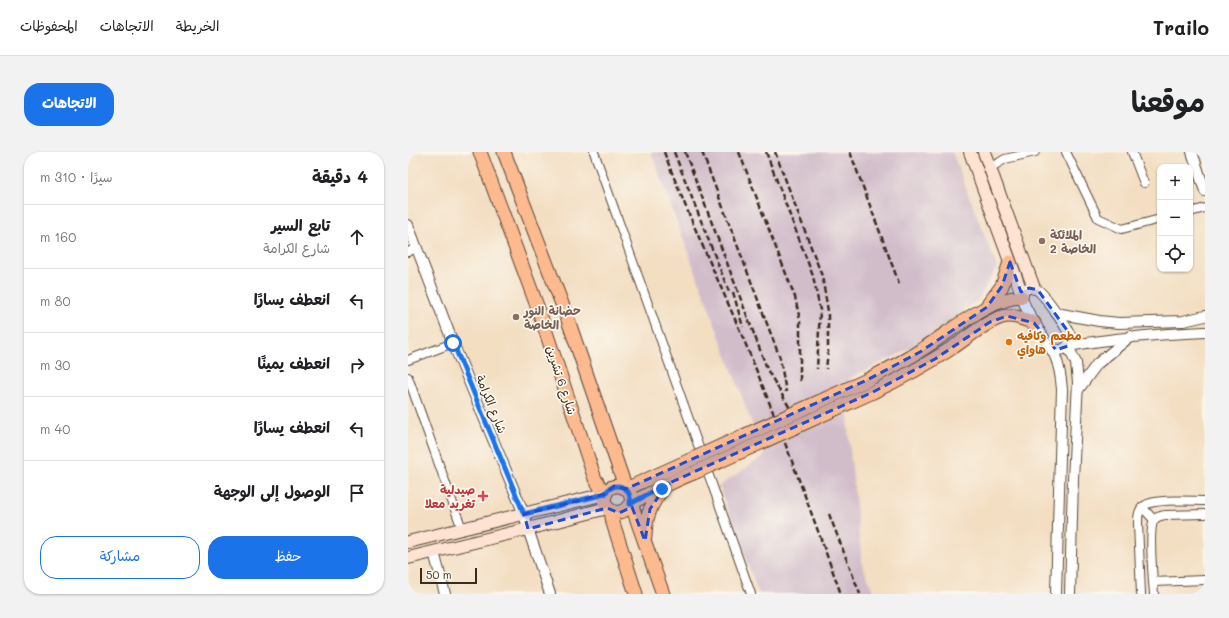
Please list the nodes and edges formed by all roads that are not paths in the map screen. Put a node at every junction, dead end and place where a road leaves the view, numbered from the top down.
1 (480, 152) edge
2 (504, 152) edge
3 (594, 152) edge
4 (970, 152) edge
5 (984, 152) edge
6 (1035, 152) edge
7 (1066, 152) edge
8 (1132, 152) edge
9 (1192, 152) edge
10 (990, 168) junction
11 (1144, 183) dead end
12 (1205, 191) edge
13 (1205, 208) edge
14 (1193, 211) edge
15 (1157, 221) edge
16 (408, 225) edge
17 (412, 250) edge
18 (1010, 262) junction
19 (1034, 288) junction
20 (1021, 296) junction
21 (986, 307) junction
22 (1056, 313) junction
23 (1205, 316) edge
24 (1034, 323) junction
25 (1190, 332) junction
26 (1205, 332) edge
27 (1131, 336) junction
28 (1205, 337) edge
29 (453, 343) junction
30 (1068, 346) junction
31 (1052, 348) junction
32 (408, 360) edge
33 (408, 377) edge
34 (1077, 391) junction
35 (667, 484) junction
36 (626, 489) junction
37 (605, 494) junction
38 (1205, 501) edge
39 (630, 504) junction
40 (1142, 507) junction
41 (609, 510) junction
42 (524, 514) junction
43 (1205, 514) edge
44 (1154, 520) junction
45 (462, 529) junction
46 (528, 529) junction
47 (645, 541) junction
48 (408, 542) edge
49 (434, 552) junction
50 (408, 558) edge
51 (1205, 580) edge
52 (1153, 582) junction
53 (445, 594) edge
54 (550, 594) edge
55 (636, 594) edge
56 (663, 594) edge
57 (750, 594) edge
58 (1056, 594) edge
59 (1070, 594) edge
60 (1141, 594) edge
61 (1154, 594) edge

1 - 37 main road, شارع 6 تشرين
2 - 36 main road, شارع 6 تشرين
3 - 57 street
4 - 18 main road
5 - 10 main road
6 - 10 street
7 - 15 street
8 - 11 street
9 - 12 street
10 - 19 main road
13 - 14 street
16 - 17 street, شارع الكرامة
17 - 29 street, شارع الكرامة
18 - 20 main road
18 - 21 main road
19 - 20 street
19 - 22 street
20 - 21 main road
20 - 24 street
21 - 36 main road, bridge
22 - 23 street
22 - 30 street
24 - 31 street
24 - 35 main road, bridge
25 - 26 street
25 - 27 street
25 - 28 street
27 - 30 street
27 - 34 street
29 - 32 street
29 - 42 street, شارع الكرامة
30 - 31 street
30 - 34 street
31 - 58 street
33 - 45 street
34 - 59 street
35 - 39 main road
35 - 47 main road
36 - 37 main road
36 - 39 main road
37 - 41 main road
37 - 42 main road
38 - 40 street
39 - 41 main road
39 - 47 main road
40 - 44 street
40 - 60 street
41 - 46 main road
41 - 55 main road
42 - 45 main road
42 - 46 street, شارع الكرامة
43 - 44 street
44 - 52 street
45 - 48 main road
46 - 49 main road
46 - 54 street, شارع الكرامة
47 - 56 main road
49 - 50 main road
49 - 53 street
51 - 52 street
52 - 61 street

